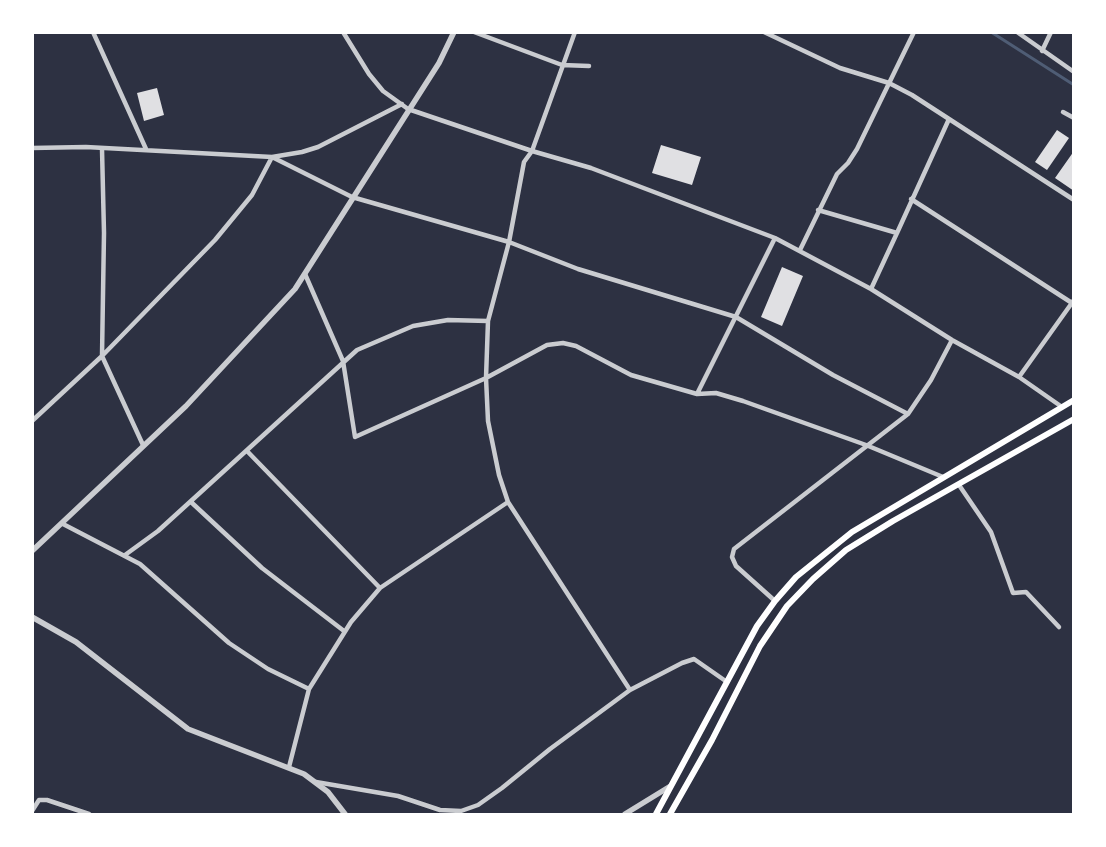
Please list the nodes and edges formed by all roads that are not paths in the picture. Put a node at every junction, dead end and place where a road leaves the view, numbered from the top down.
1 (93, 32) edge
2 (454, 32) edge
3 (474, 32) edge
4 (575, 32) edge
5 (764, 32) edge
6 (914, 32) edge
7 (1017, 32) edge
8 (1051, 32) edge
9 (344, 33) edge
10 (1042, 51) junction
11 (562, 65) junction
12 (589, 66) dead end
13 (1074, 72) edge
14 (889, 83) junction
15 (402, 104) junction
16 (408, 108) junction
17 (1063, 112) dead end
18 (1074, 118) edge
19 (949, 119) junction
20 (32, 148) edge
21 (102, 149) junction
22 (146, 149) junction
23 (532, 151) junction
24 (272, 157) junction
25 (352, 197) junction
26 (912, 199) junction
27 (1074, 200) edge
28 (818, 210) junction
29 (897, 234) junction
30 (775, 238) junction
31 (509, 242) junction
32 (800, 250) junction
33 (305, 274) junction
34 (871, 289) junction
35 (1072, 302) edge
36 (736, 317) junction
37 (488, 322) junction
38 (952, 340) junction
39 (102, 356) junction
40 (343, 361) junction
41 (1019, 377) junction
42 (486, 378) junction
43 (697, 394) junction
44 (1074, 400) edge
45 (1062, 407) junction
46 (908, 414) junction
47 (1074, 419) edge
48 (32, 421) edge
49 (143, 445) junction
50 (866, 446) junction
51 (247, 451) junction
52 (943, 476) junction
53 (959, 485) junction
54 (191, 502) junction
55 (508, 502) junction
56 (63, 524) junction
57 (32, 551) edge
58 (125, 555) junction
59 (380, 588) junction
60 (774, 601) junction
61 (32, 618) edge
62 (1059, 627) dead end
63 (344, 631) junction
64 (727, 682) junction
65 (309, 689) junction
66 (630, 690) junction
67 (290, 767) junction
68 (316, 782) junction
69 (669, 787) junction
70 (32, 811) edge
71 (89, 814) edge
72 (344, 814) edge
73 (625, 814) edge
74 (656, 814) edge
75 (670, 814) edge

1 - 22 street
2 - 16 street
3 - 11 street
4 - 11 street
5 - 14 street
6 - 14 street
7 - 10 street
8 - 10 street
9 - 15 street
10 - 13 street
11 - 12 street
11 - 23 street
14 - 19 street
14 - 28 street
15 - 16 street
15 - 24 street
16 - 23 street
16 - 25 street
17 - 18 street
19 - 26 street
19 - 27 street
20 - 21 street
21 - 22 street
21 - 39 street
22 - 24 street
23 - 30 street
23 - 31 street
24 - 25 street
24 - 39 street
25 - 31 street
25 - 33 street
26 - 29 street
26 - 35 street
28 - 29 street
28 - 32 street
29 - 34 street
30 - 32 street
30 - 36 street
31 - 36 street
31 - 37 street
32 - 34 street
33 - 40 street
33 - 49 street
34 - 38 street
35 - 41 street
36 - 43 street
36 - 46 street
37 - 40 street
37 - 42 street
38 - 41 street
38 - 46 street
39 - 48 street
39 - 49 street
40 - 42 street
40 - 51 street
41 - 45 street
42 - 43 street
42 - 55 street
43 - 50 street
44 - 45 main road
45 - 52 main road
46 - 50 street
47 - 53 main road
49 - 56 street
50 - 52 street
50 - 60 street
51 - 54 street
51 - 59 street
52 - 60 main road
53 - 62 street
53 - 75 main road
54 - 58 street
54 - 63 street
55 - 59 street
55 - 66 street
56 - 57 street
56 - 58 street
58 - 65 street
59 - 63 street
60 - 64 main road
61 - 67 street
63 - 65 street
64 - 66 street
64 - 69 main road
65 - 67 street
66 - 68 street
67 - 68 street
68 - 72 street
69 - 73 street
69 - 74 main road
70 - 71 street

